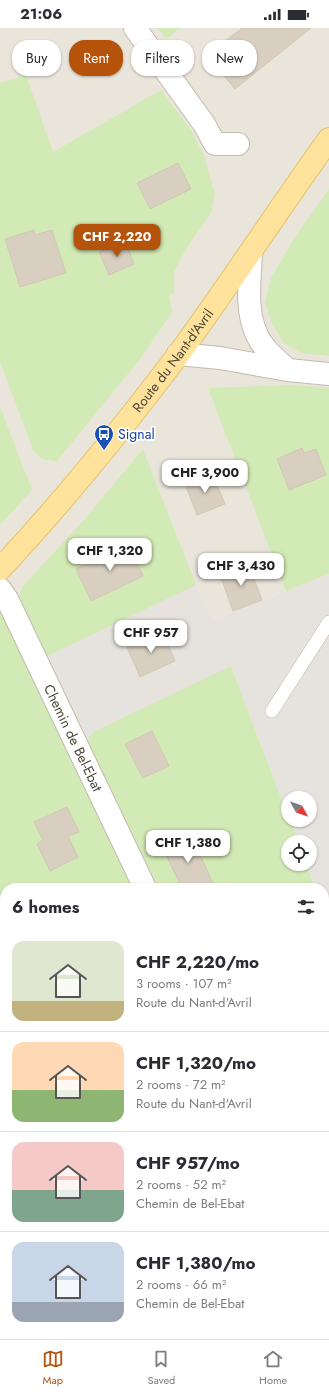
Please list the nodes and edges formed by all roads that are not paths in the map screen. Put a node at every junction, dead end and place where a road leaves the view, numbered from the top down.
1 (135, 28) edge
2 (329, 139) edge
3 (238, 144) dead end
4 (251, 252) junction
5 (178, 354) junction
6 (288, 370) junction
7 (329, 374) edge
8 (0, 569) edge
9 (0, 589) edge
10 (329, 622) edge
11 (272, 710) dead end
12 (143, 883) edge

1 - 3 street
2 - 4 main road, Route du Nant-d'Avril
4 - 5 main road, Route du Nant-d'Avril
4 - 6 street
5 - 6 street
5 - 8 main road, Route du Nant-d'Avril
6 - 7 street
9 - 12 street, Chemin de Bel-Ebat
10 - 11 lane

